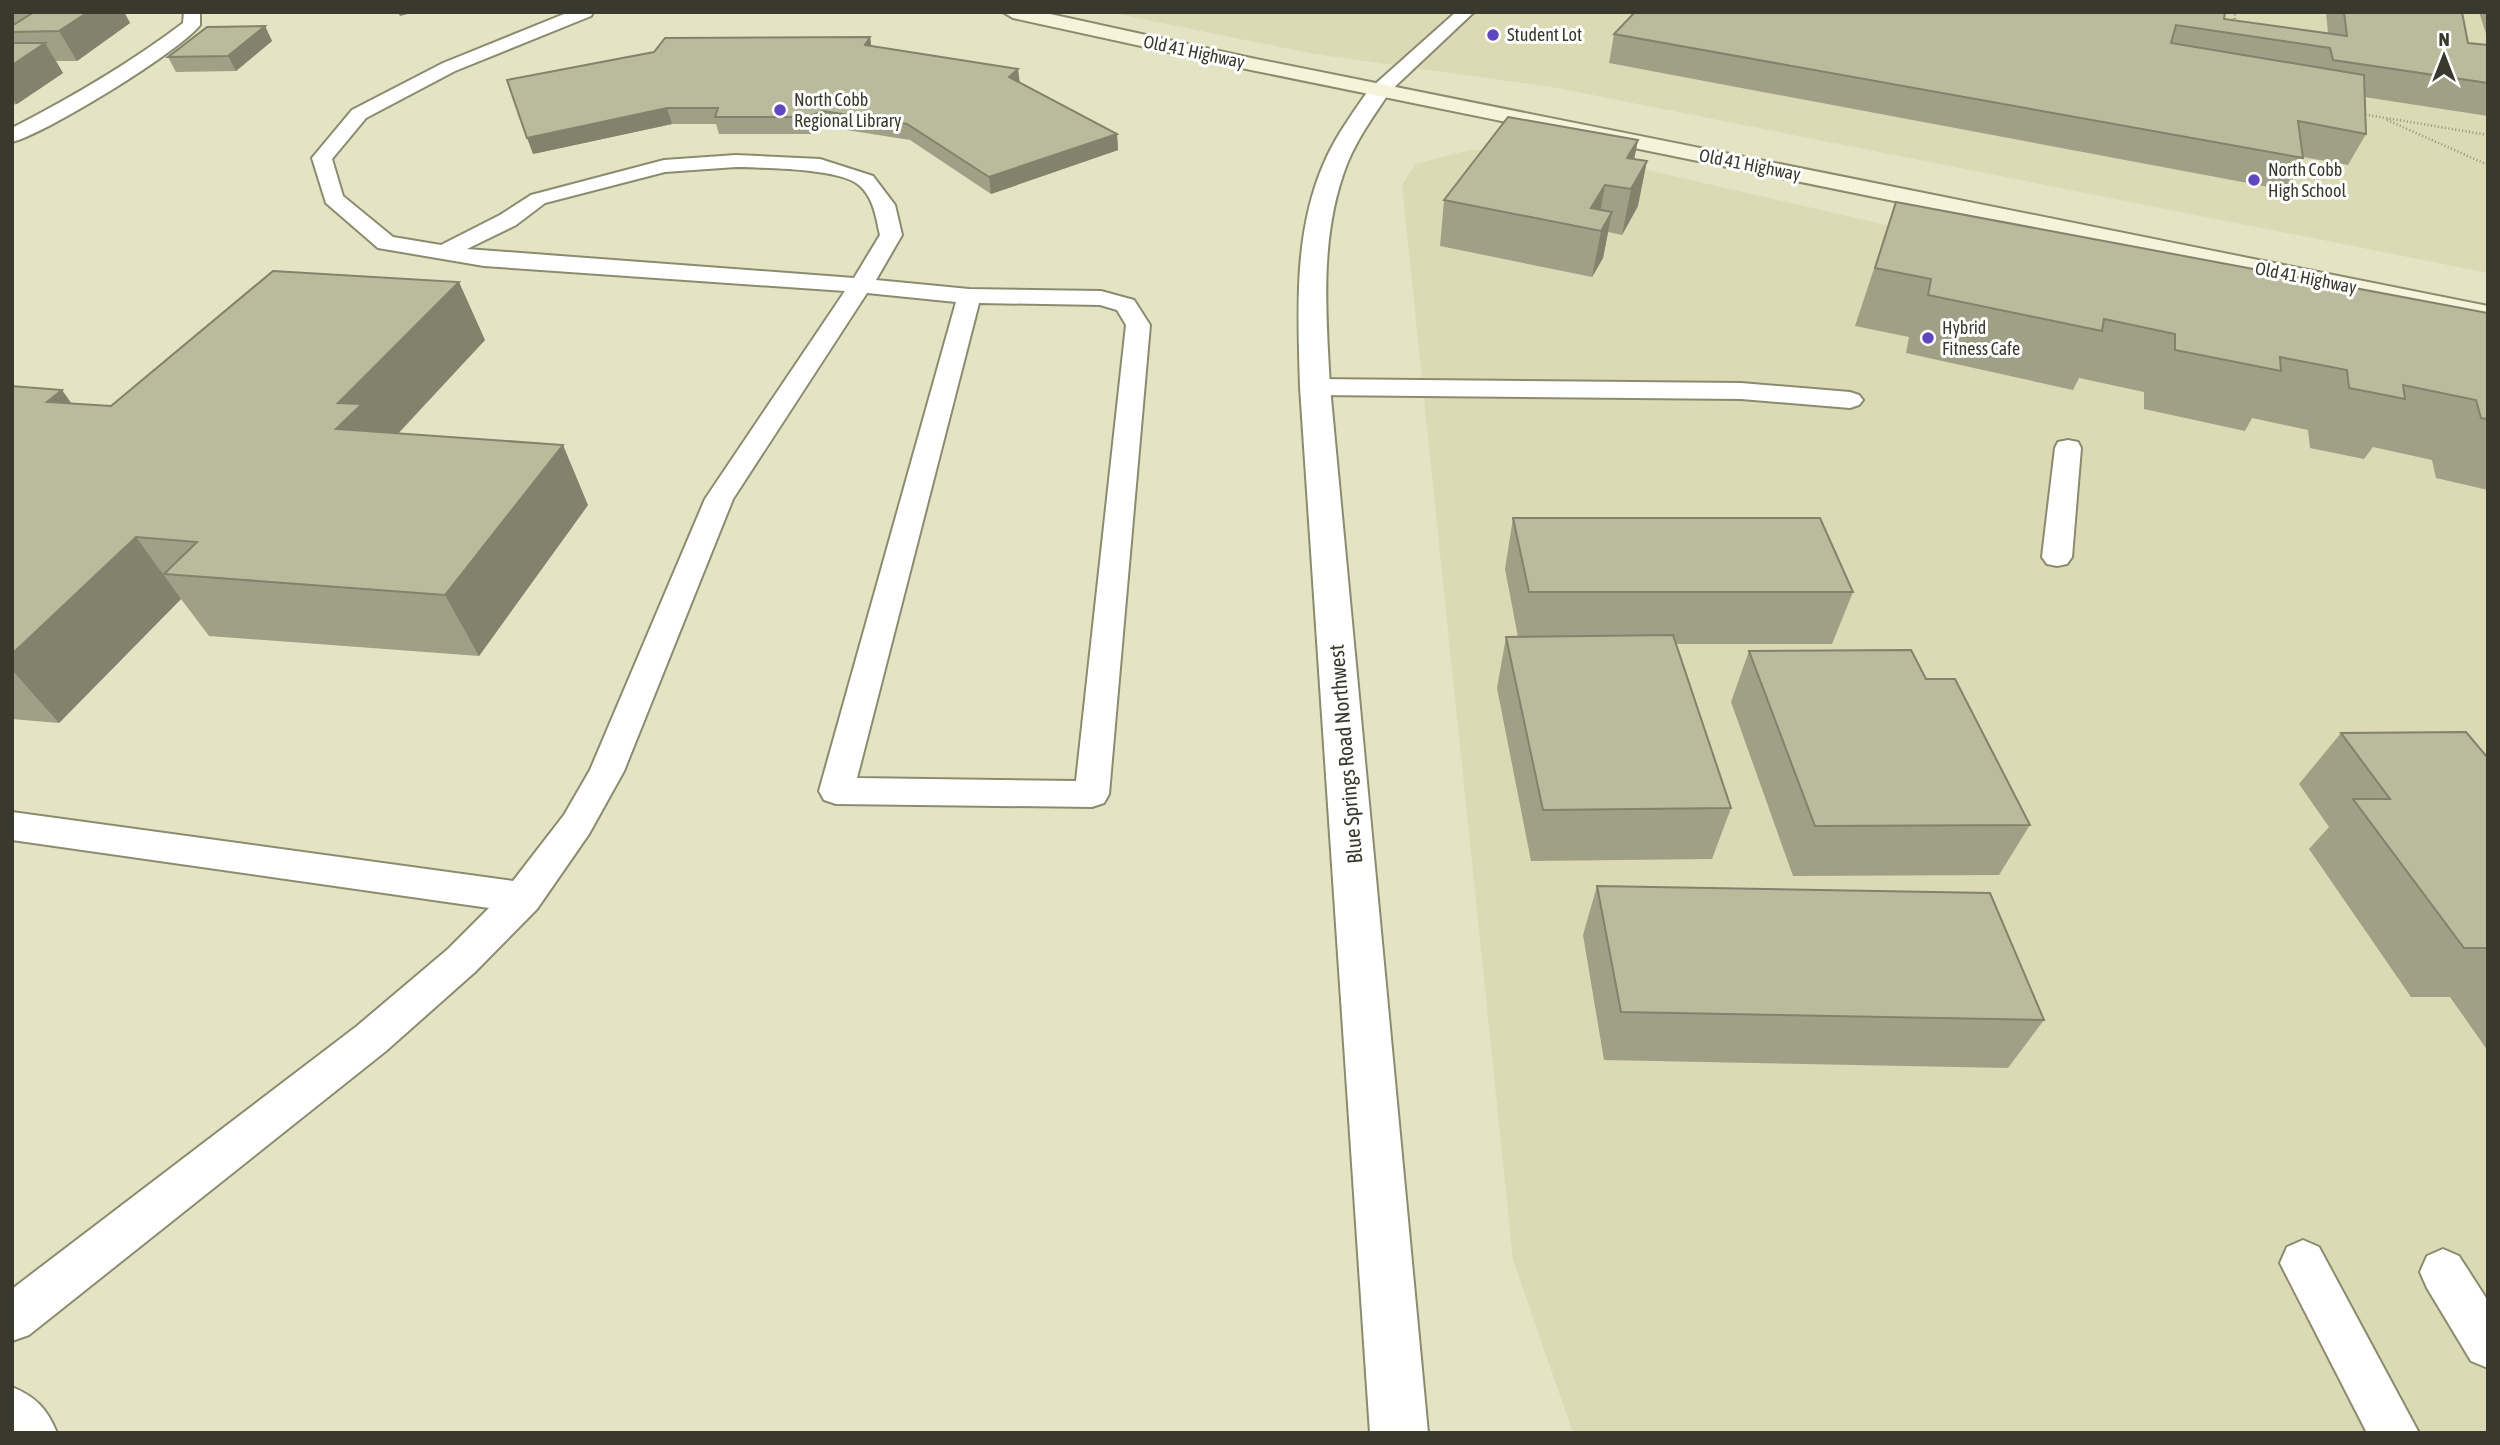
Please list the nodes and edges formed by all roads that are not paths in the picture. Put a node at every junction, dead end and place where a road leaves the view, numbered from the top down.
1 (192, 12) edge
2 (585, 12) edge
3 (1013, 12) edge
4 (1466, 12) edge
5 (1380, 90) junction
6 (12, 136) edge
7 (443, 253) junction
8 (859, 285) junction
9 (969, 296) junction
10 (2488, 314) edge
11 (1315, 387) junction
12 (1850, 400) dead end
13 (2068, 448) dead end
14 (2057, 557) dead end
15 (12, 826) edge
16 (524, 898) junction
17 (2303, 1263) dead end
18 (2442, 1272) dead end
19 (12, 1318) edge
20 (2488, 1344) edge
21 (12, 1415) edge
22 (28, 1433) edge
23 (1399, 1433) edge
24 (2394, 1433) edge

1 - 6 lane
2 - 7 lane
3 - 5 main road, Old 41 Highway
4 - 5 lane
5 - 10 main road, Old 41 Highway
5 - 11 street, Blue Springs Road Northwest
7 - 8 lane
7 - 8 lane
8 - 9 lane
8 - 16 lane
9 - 9 lane
11 - 12 lane
11 - 23 street, Blue Springs Road Northwest
13 - 14 lane
15 - 16 lane
16 - 19 lane
17 - 24 lane
18 - 20 lane
21 - 22 street

